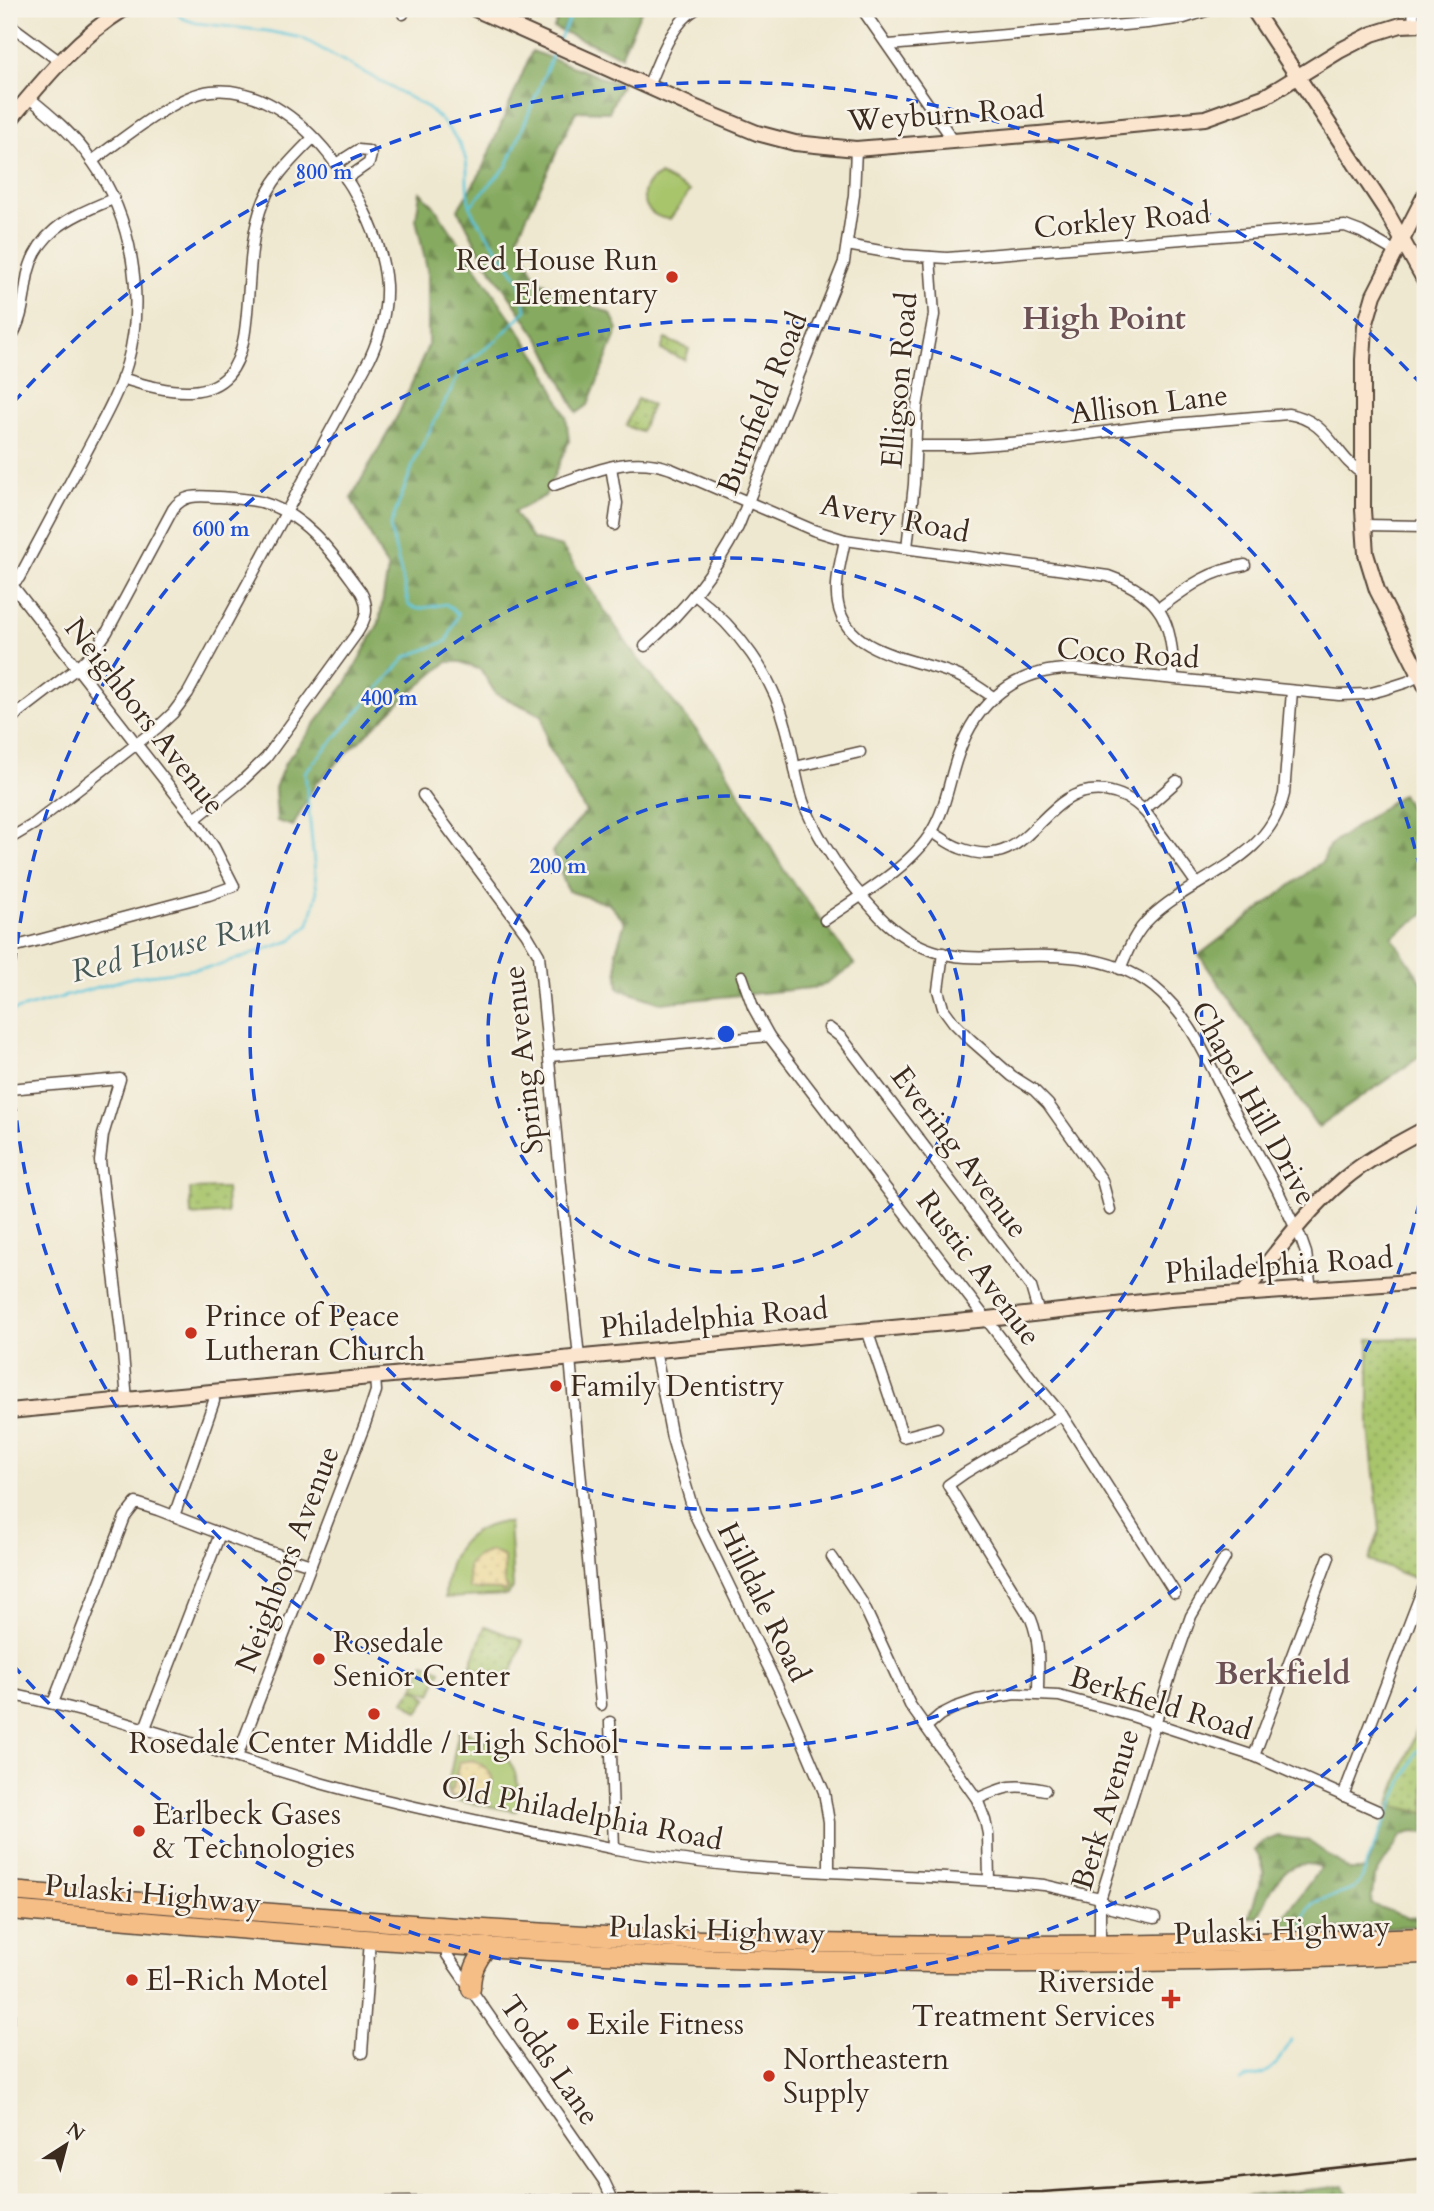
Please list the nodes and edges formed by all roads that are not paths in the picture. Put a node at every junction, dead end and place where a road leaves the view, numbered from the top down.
1 (124, 9) edge
2 (475, 9) edge
3 (696, 9) edge
4 (862, 9) edge
5 (1212, 9) edge
6 (1253, 9) edge
7 (1417, 19) edge
8 (9, 24) edge
9 (889, 45) junction
10 (59, 61) junction
11 (1298, 77) junction
12 (648, 86) junction
13 (28, 97) junction
14 (9, 121) edge
15 (313, 138) junction
16 (953, 140) junction
17 (856, 149) junction
18 (92, 161) junction
19 (336, 164) junction
20 (346, 179) junction
21 (1425, 195) edge
22 (113, 199) junction
23 (848, 245) junction
24 (1400, 245) junction
25 (930, 257) junction
26 (1425, 281) edge
27 (9, 341) edge
28 (122, 378) junction
29 (916, 446) junction
30 (611, 467) junction
31 (1363, 474) junction
32 (554, 485) dead end
33 (748, 502) junction
34 (286, 513) junction
35 (614, 525) dead end
36 (1364, 525) junction
37 (1425, 526) edge
38 (845, 540) junction
39 (907, 548) junction
40 (1245, 565) dead end
41 (10, 583) edge
42 (695, 595) junction
43 (1158, 609) junction
44 (645, 646) dead end
45 (77, 668) junction
46 (1173, 678) junction
47 (1423, 678) edge
48 (1292, 691) junction
49 (993, 697) junction
50 (9, 720) edge
51 (136, 744) junction
52 (860, 752) dead end
53 (795, 766) junction
54 (1177, 780) dead end
55 (423, 795) dead end
56 (1143, 810) junction
57 (195, 818) junction
58 (932, 832) junction
59 (9, 839) edge
60 (1197, 884) junction
61 (860, 895) junction
62 (825, 920) dead end
63 (9, 948) edge
64 (943, 953) junction
65 (1120, 969) junction
66 (742, 976) dead end
67 (829, 1028) dead end
68 (769, 1036) junction
69 (550, 1056) junction
70 (9, 1088) edge
71 (1425, 1129) edge
72 (1110, 1210) dead end
73 (1296, 1230) junction
74 (1425, 1281) edge
75 (1311, 1289) junction
76 (1244, 1293) junction
77 (1039, 1314) junction
78 (988, 1319) junction
79 (867, 1330) junction
80 (655, 1350) junction
81 (575, 1357) junction
82 (375, 1376) junction
83 (214, 1392) junction
84 (127, 1400) junction
85 (9, 1411) edge
86 (1062, 1415) junction
87 (937, 1428) dead end
88 (174, 1516) junction
89 (220, 1534) junction
90 (832, 1557) dead end
91 (1329, 1557) dead end
92 (1225, 1558) dead end
93 (311, 1565) junction
94 (1425, 1583) edge
95 (1175, 1593) dead end
96 (9, 1694) edge
97 (1038, 1694) junction
98 (53, 1703) junction
99 (601, 1705) dead end
100 (610, 1722) dead end
101 (1156, 1724) junction
102 (926, 1727) junction
103 (145, 1728) junction
104 (1254, 1756) junction
105 (237, 1757) junction
106 (1045, 1790) dead end
107 (1343, 1796) junction
108 (977, 1799) junction
109 (1378, 1811) dead end
110 (614, 1849) junction
111 (829, 1872) junction
112 (989, 1881) junction
113 (9, 1891) edge
114 (1100, 1900) junction
115 (9, 1908) edge
116 (1155, 1918) dead end
117 (9, 1925) edge
118 (1425, 1937) edge
119 (370, 1940) junction
120 (1100, 1944) junction
121 (447, 1945) junction
122 (487, 1947) junction
123 (1425, 1954) edge
124 (1098, 1963) junction
125 (9, 1987) edge
126 (471, 1989) junction
127 (9, 2020) edge
128 (362, 2053) dead end
129 (614, 2202) edge

1 - 10 street
2 - 12 street, Weyburn Road
3 - 12 street
4 - 9 street
5 - 9 street
6 - 11 street
7 - 11 street, Weyburn Road
8 - 10 street
9 - 16 street
10 - 13 street
11 - 16 street, Weyburn Road
11 - 24 street
12 - 17 street, Weyburn Road
13 - 14 street
13 - 18 street
15 - 18 street
15 - 19 street
15 - 28 street
16 - 17 street, Weyburn Road
17 - 23 street, Burnfield Road
18 - 22 street
19 - 20 street
19 - 20 street
20 - 34 street
21 - 24 street
22 - 27 street
22 - 28 street
23 - 25 street, Corkley Road
23 - 33 street, Burnfield Road
24 - 25 street, Corkley Road
24 - 26 street
24 - 31 street
25 - 29 street, Elligson Road
28 - 41 street
29 - 31 street, Allison Lane
29 - 39 street, Elligson Road
30 - 32 street, Avery Road
30 - 33 street, Avery Road
30 - 35 street
31 - 36 street
33 - 38 street, Avery Road
33 - 42 street, Burnfield Road
34 - 45 street
34 - 51 street
34 - 57 street
36 - 37 street
36 - 47 street
38 - 39 street, Avery Road
38 - 49 street
39 - 43 street, Avery Road
40 - 43 street
41 - 45 street, Neighbors Avenue
42 - 44 street, Burnfield Road
42 - 53 street, Chapel Hill Drive
43 - 46 street, Avery Road
45 - 50 street
45 - 51 street, Neighbors Avenue
46 - 48 street, Coco Road
46 - 49 street, Coco Road
47 - 48 street, Coco Road
48 - 60 street
49 - 58 street, Coco Road
51 - 57 street, Neighbors Avenue
51 - 59 street
52 - 53 street
53 - 61 street, Chapel Hill Drive
54 - 56 street
55 - 69 street, Spring Avenue
56 - 58 street
56 - 60 street
57 - 63 street, Neighbors Avenue
58 - 61 street, Coco Road
60 - 65 street
61 - 62 street, Coco Road
61 - 64 street, Chapel Hill Drive
64 - 65 street, Chapel Hill Drive
64 - 72 street
65 - 73 street, Chapel Hill Drive
66 - 68 street, Rustic Avenue
67 - 77 street, Evering Avenue
68 - 69 street
68 - 78 street, Rustic Avenue
69 - 81 street, Spring Avenue
70 - 84 street
71 - 73 street
73 - 75 street, Chapel Hill Drive
73 - 76 street
74 - 75 street, Philadelphia Road
75 - 76 street, Philadelphia Road
76 - 77 street, Philadelphia Road
77 - 78 street, Philadelphia Road
78 - 79 street, Philadelphia Road
78 - 86 street, Rustic Avenue
79 - 80 street, Philadelphia Road
79 - 87 street
80 - 81 street, Philadelphia Road
80 - 111 street, Hilldale Road
81 - 82 street, Philadelphia Road
81 - 99 street, Spring Avenue
82 - 83 street, Philadelphia Road
82 - 93 street, Neighbors Avenue
83 - 84 street, Philadelphia Road
83 - 88 street
84 - 85 street, Philadelphia Road
86 - 95 street, Rustic Avenue
86 - 97 street
88 - 89 street
88 - 98 street
89 - 93 street
89 - 103 street
90 - 102 street
91 - 104 street
92 - 101 street, Berk Avenue
93 - 105 street, Neighbors Avenue
94 - 107 street
96 - 98 street, Old Philadelphia Road
97 - 101 street, Berkfield Road
97 - 102 street, Berkfield Road
98 - 103 street, Old Philadelphia Road
100 - 110 street
101 - 104 street, Berkfield Road
101 - 114 street, Berk Avenue
102 - 108 street
103 - 105 street, Old Philadelphia Road
104 - 107 street, Berkfield Road
105 - 110 street, Old Philadelphia Road
106 - 108 street
107 - 109 street, Berkfield Road
108 - 112 street
110 - 111 street, Old Philadelphia Road
111 - 112 street, Old Philadelphia Road
112 - 114 street, Old Philadelphia Road
113 - 120 highway, Pulaski Highway
114 - 116 street, Old Philadelphia Road
114 - 120 street, Berk Avenue
115 - 117 street
115 - 119 highway, Pulaski Highway
118 - 120 highway, Pulaski Highway
119 - 121 highway, Pulaski Highway
119 - 128 street
120 - 124 street, Berk Avenue
121 - 122 highway, Pulaski Highway
121 - 126 street, Todds Lane
122 - 124 highway, Pulaski Highway
122 - 126 highway
123 - 124 highway, Pulaski Highway
125 - 127 street
126 - 129 street, Todds Lane

